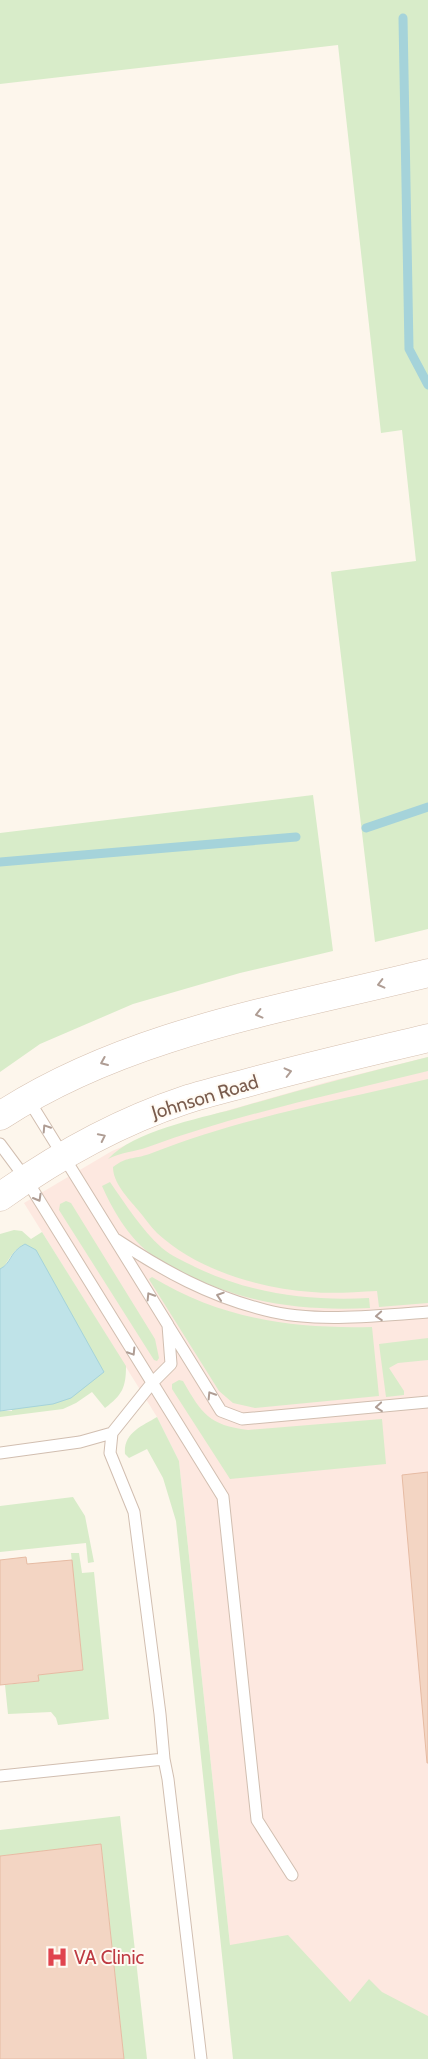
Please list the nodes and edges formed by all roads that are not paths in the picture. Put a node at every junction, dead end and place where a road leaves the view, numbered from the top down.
1 (428, 973) edge
2 (428, 1038) edge
3 (28, 1099) junction
4 (0, 1116) edge
5 (0, 1144) edge
6 (64, 1156) junction
7 (26, 1179) junction
8 (0, 1198) edge
9 (114, 1238) junction
10 (428, 1312) edge
11 (168, 1326) junction
12 (152, 1384) junction
13 (428, 1402) edge
14 (112, 1433) junction
15 (0, 1453) edge
16 (164, 1759) junction
17 (0, 1776) edge
18 (292, 1875) dead end
19 (201, 2059) edge

1 -> 3 main road
6 -> 2 main road, Johnson Road
3 - 4 main road
6 -> 3 lane
5 - 7 lane
6 - 7 main road, Johnson Road
6 - 9 lane
7 - 8 main road, Johnson Road
7 -> 12 lane
10 -> 9 lane
11 -> 9 lane
11 - 12 lane
13 -> 11 lane
12 - 14 lane
12 - 18 lane
14 - 15 lane
14 - 16 lane
16 - 17 lane
16 - 19 lane

